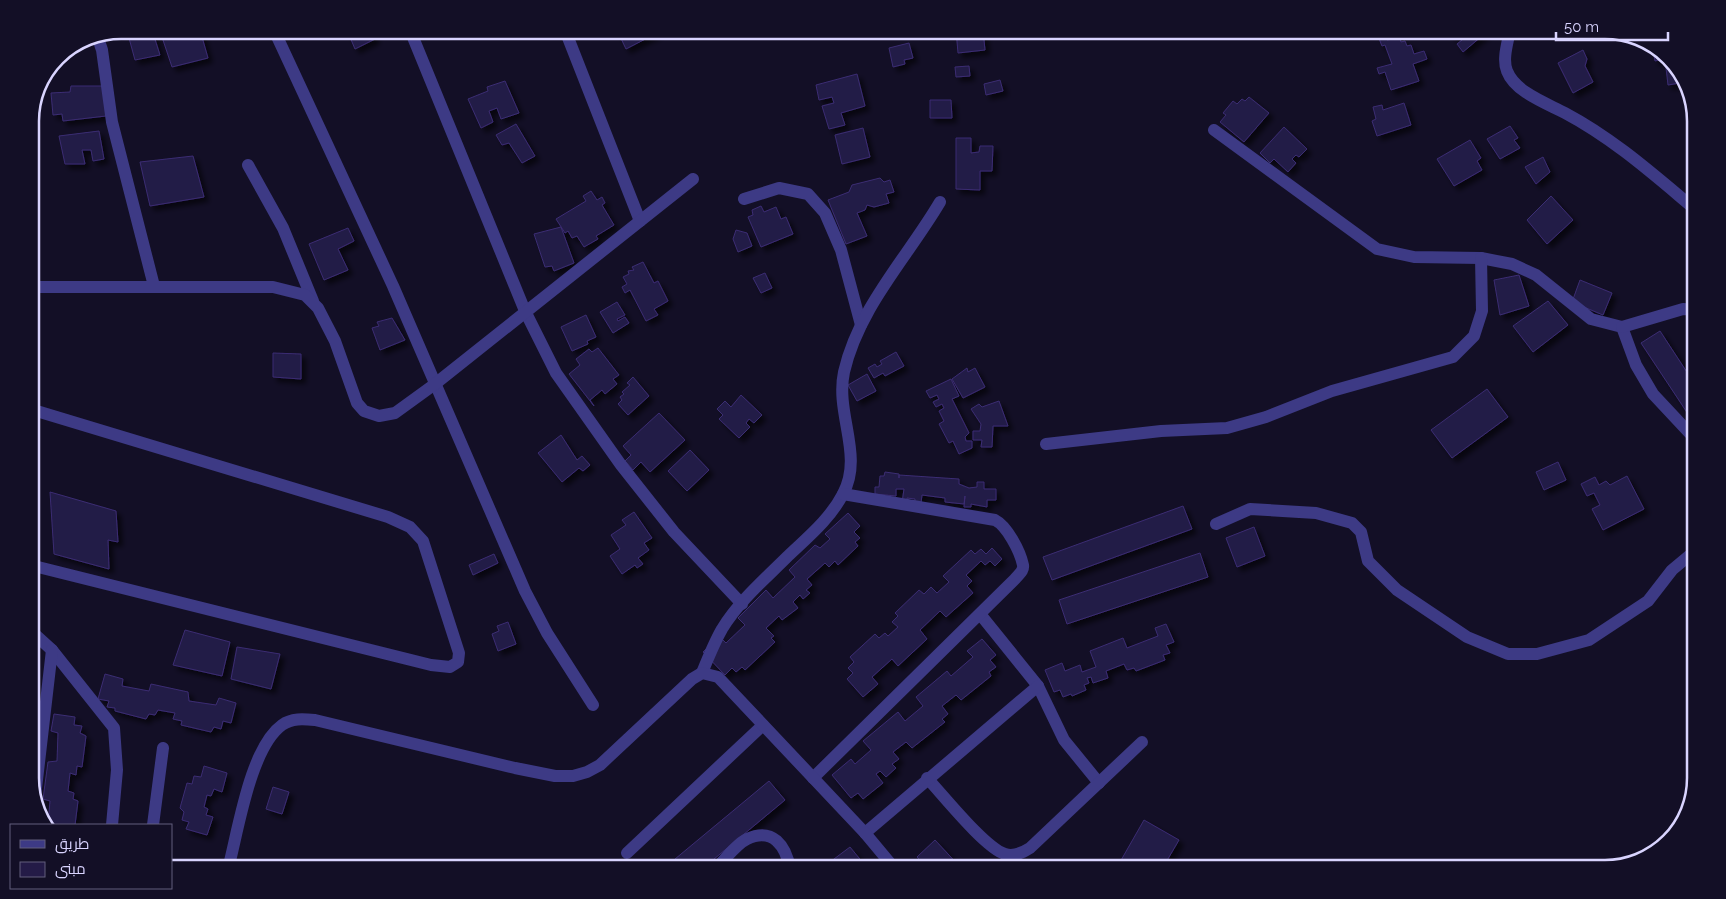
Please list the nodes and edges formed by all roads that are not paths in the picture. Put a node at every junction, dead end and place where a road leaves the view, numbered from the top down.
1 (278, 39) edge
2 (414, 39) edge
3 (569, 39) edge
4 (1509, 39) edge
5 (99, 42) edge
6 (1214, 130) dead end
7 (248, 165) dead end
8 (693, 178) dead end
9 (744, 199) dead end
10 (940, 202) dead end
11 (1687, 203) edge
12 (640, 221) junction
13 (1481, 258) junction
14 (154, 286) junction
15 (39, 287) edge
16 (313, 301) junction
17 (1687, 309) edge
18 (525, 312) junction
19 (861, 325) junction
20 (1622, 327) junction
21 (435, 384) junction
22 (39, 412) edge
23 (1687, 430) edge
24 (1046, 444) dead end
25 (843, 494) junction
26 (1216, 524) dead end
27 (1687, 558) edge
28 (39, 566) edge
29 (742, 604) junction
30 (980, 614) junction
31 (39, 638) edge
32 (52, 650) junction
33 (702, 674) junction
34 (1038, 686) junction
35 (593, 705) dead end
36 (763, 725) junction
37 (1142, 742) dead end
38 (163, 748) dead end
39 (39, 763) edge
40 (813, 778) junction
41 (927, 778) junction
42 (1099, 782) junction
43 (112, 824) edge
44 (153, 824) edge
45 (865, 833) junction
46 (627, 853) dead end
47 (230, 860) edge
48 (725, 860) edge
49 (788, 860) edge
50 (888, 860) edge

1 - 21 street
2 - 18 street
3 - 12 street
4 - 11 street
5 - 14 street
6 - 13 street
7 - 16 street
8 - 12 street
9 - 19 street
10 - 19 street
12 - 18 street
13 - 20 street
13 - 24 street
14 - 15 street
14 - 16 street
16 - 21 street
17 - 20 street
18 - 21 street
18 - 29 street
19 - 25 street
20 - 23 street
21 - 35 street
22 - 28 street
25 - 29 street
25 - 30 street
26 - 27 street
29 - 33 street
30 - 34 street
30 - 40 street
31 - 32 street
32 - 39 street
32 - 43 street
33 - 36 street
33 - 47 street
34 - 41 street
34 - 42 street
36 - 40 street
36 - 46 street
37 - 42 street
38 - 44 street
40 - 45 street
41 - 42 street
41 - 45 street
45 - 50 street
48 - 49 street

